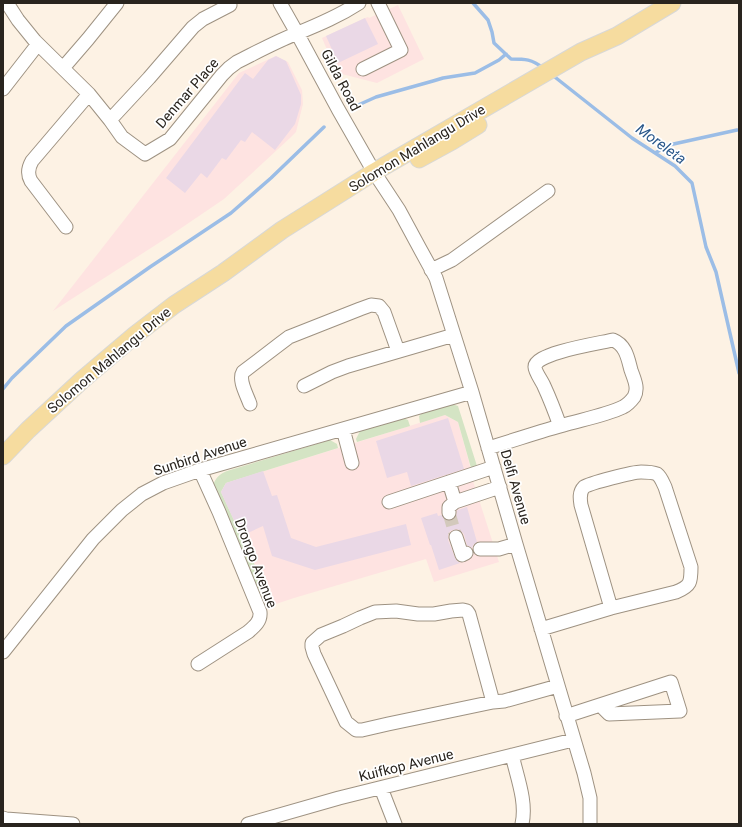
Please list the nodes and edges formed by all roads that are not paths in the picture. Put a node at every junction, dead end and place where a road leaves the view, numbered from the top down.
1 (117, 3) edge
2 (280, 3) edge
3 (359, 3) edge
4 (378, 3) edge
5 (672, 3) edge
6 (11, 5) edge
7 (230, 5) dead end
8 (297, 33) junction
9 (38, 44) junction
10 (63, 68) junction
11 (363, 69) dead end
12 (3, 89) edge
13 (88, 94) junction
14 (110, 120) junction
15 (377, 177) junction
16 (548, 191) dead end
17 (66, 227) dead end
18 (431, 270) junction
19 (454, 335) junction
20 (398, 351) junction
21 (304, 386) dead end
22 (472, 392) junction
23 (250, 404) dead end
24 (560, 426) junction
25 (343, 429) junction
26 (488, 448) junction
27 (3, 456) edge
28 (352, 463) dead end
29 (494, 467) junction
30 (200, 470) junction
31 (449, 482) junction
32 (500, 487) junction
33 (389, 502) dead end
34 (456, 537) tunnel mouth
35 (516, 544) junction
36 (480, 549) dead end
37 (466, 554) dead end
38 (612, 608) junction
39 (541, 629) junction
40 (3, 652) edge
41 (198, 664) dead end
42 (558, 686) junction
43 (493, 702) junction
44 (600, 705) junction
45 (566, 716) junction
46 (573, 740) junction
47 (512, 755) junction
48 (381, 788) junction
49 (3, 818) edge
50 (73, 824) edge
51 (248, 824) edge
52 (395, 824) edge
53 (522, 824) edge
54 (590, 824) edge

1 - 10 street
2 - 8 street, Gilda Road
3 - 8 street, Denmar Place
4 - 11 street
5 - 15 main road, Solomon Mahlangu Drive
6 - 9 street
7 - 14 street
8 - 14 street, Denmar Place
8 - 15 street, Gilda Road
9 - 10 street
9 - 12 street
10 - 13 street
13 - 14 street
13 - 17 street
15 - 18 street, Delfi Avenue
15 - 27 main road, Solomon Mahlangu Drive
16 - 18 street
18 - 19 street, Delfi Avenue
19 - 20 street
19 - 22 street, Delfi Avenue
20 - 21 street
20 - 23 street
22 - 25 street, Sunbird Avenue
22 - 26 street, Delfi Avenue
24 - 24 street
24 - 26 street
25 - 28 street
25 - 30 street, Sunbird Avenue
26 - 29 street, Delfi Avenue
29 - 31 street
29 - 32 street, Delfi Avenue
30 - 40 street, Sunbird Avenue
30 - 41 street, Drongo Avenue
31 - 32 street
31 - 33 street
32 - 35 street, Delfi Avenue
34 - 37 street
35 - 36 street
35 - 39 street, Delfi Avenue
38 - 38 street
38 - 39 street
39 - 42 street, Delfi Avenue
42 - 43 street
42 - 45 street, Delfi Avenue
43 - 43 street
44 - 44 street
44 - 45 street
45 - 46 street, Delfi Avenue
46 - 47 street, Kuifkop Avenue
46 - 54 street, Delfi Avenue
47 - 48 street, Kuifkop Avenue
47 - 53 street
48 - 51 street, Kuifkop Avenue
48 - 52 street
49 - 50 street

